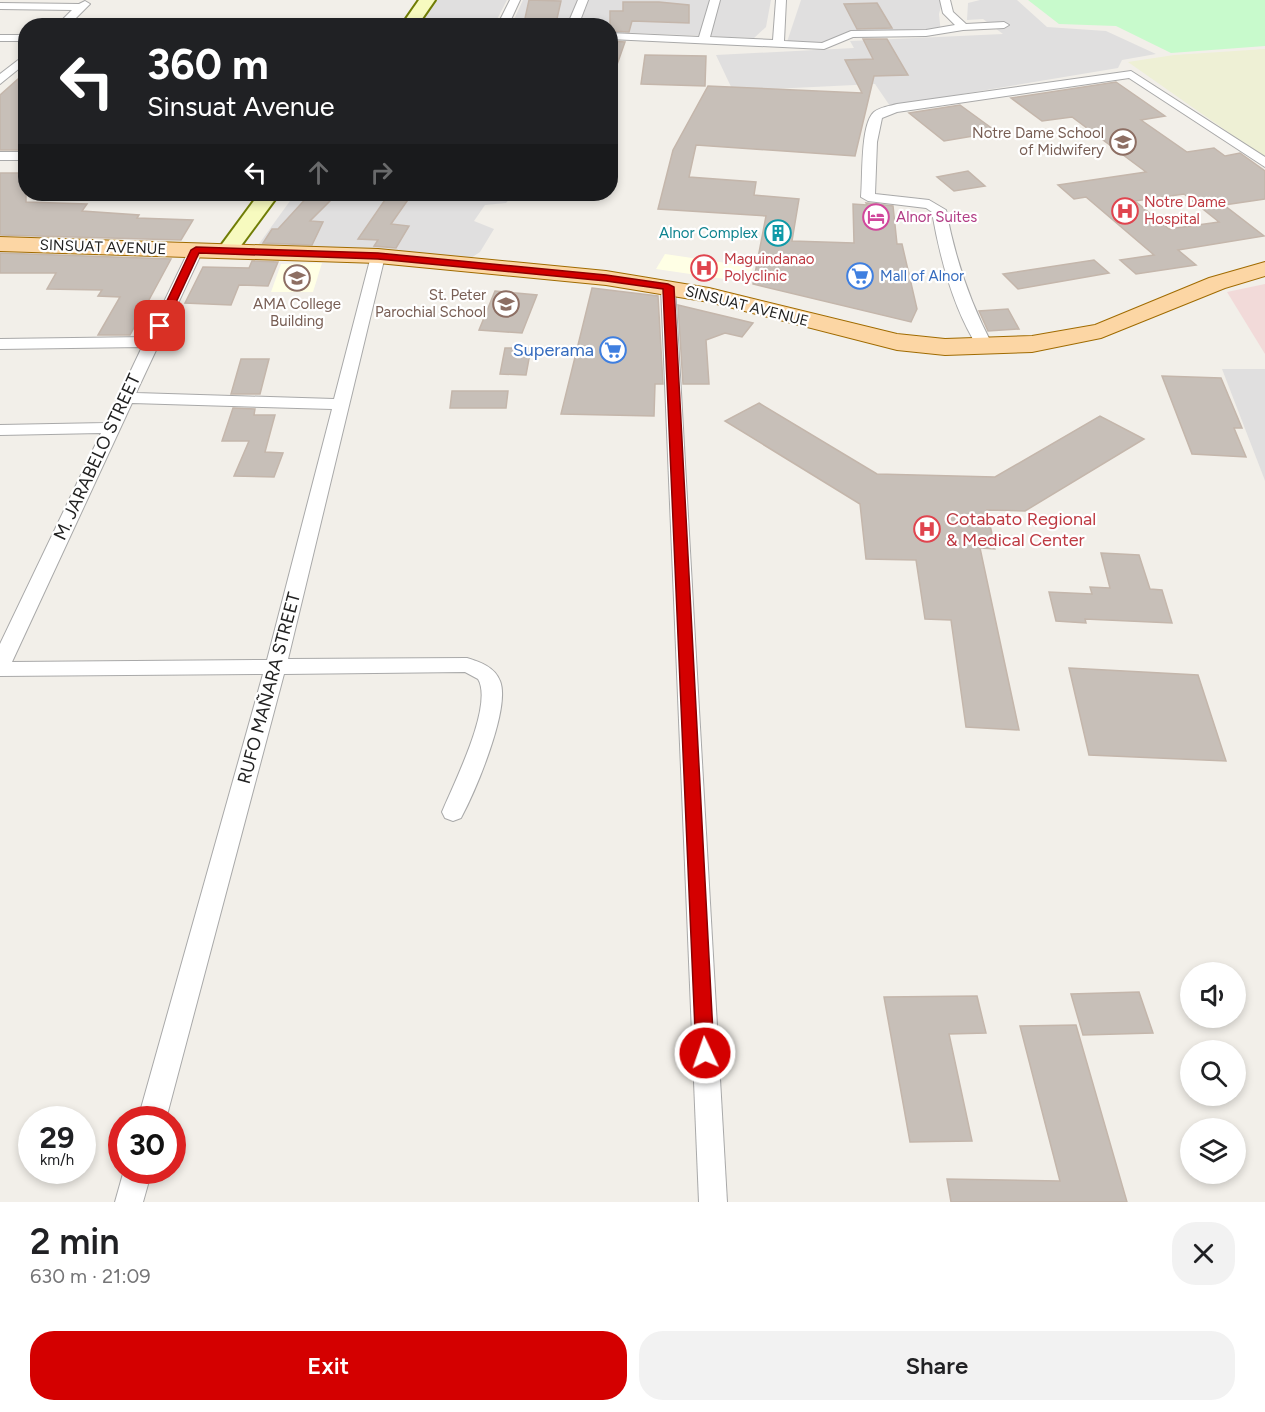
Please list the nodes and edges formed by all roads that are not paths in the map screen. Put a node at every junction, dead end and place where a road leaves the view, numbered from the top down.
1 (410, 0) edge
2 (428, 0) edge
3 (515, 0) edge
4 (583, 0) edge
5 (715, 0) edge
6 (781, 0) edge
7 (945, 0) edge
8 (85, 4) edge
9 (0, 6) edge
10 (70, 18) edge
11 (397, 18) edge
12 (415, 18) edge
13 (506, 18) edge
14 (575, 18) edge
15 (1004, 25) dead end
16 (963, 27) junction
17 (618, 36) edge
18 (0, 38) edge
19 (18, 38) edge
20 (704, 40) junction
21 (778, 43) junction
22 (18, 63) edge
23 (3, 74) edge
24 (0, 156) edge
25 (18, 156) edge
26 (1265, 163) edge
27 (265, 201) edge
28 (282, 201) edge
29 (0, 244) edge
30 (196, 250) junction
31 (238, 251) junction
32 (378, 256) junction
33 (1265, 269) edge
34 (668, 287) junction
35 (151, 342) junction
36 (0, 344) edge
37 (985, 346) junction
38 (124, 398) junction
39 (341, 405) junction
40 (111, 428) junction
41 (0, 430) edge
42 (276, 665) junction
43 (0, 667) edge
44 (453, 812) dead end
45 (156, 1106) edge
46 (134, 1184) edge
47 (129, 1202) edge
48 (713, 1202) edge

1 - 11 street
2 - 12 street
3 - 13 street
4 - 14 street
5 - 20 street
6 - 21 street
7 - 16 street
8 - 9 street
8 - 10 street
15 - 16 street
16 - 21 street
17 - 20 street
18 - 19 street
20 - 21 street
22 - 23 street
24 - 25 street
26 - 37 street
27 - 31 street
28 - 31 street
29 - 30 main road, SINSUAT AVENUE
30 - 31 main road, SINSUAT AVENUE
30 - 35 street, M. JARABELO STREET
31 - 32 main road, SINSUAT AVENUE
32 - 34 main road, SINSUAT AVENUE
32 - 39 street, RUFO MAÑARA STREET
33 - 37 main road, SINSUAT AVENUE
34 - 37 main road, SINSUAT AVENUE
34 - 48 street
35 - 36 street
35 - 38 street, M. JARABELO STREET
38 - 39 street
38 - 40 street, M. JARABELO STREET
39 - 42 street, RUFO MAÑARA STREET
40 - 41 street
40 - 43 street, M. JARABELO STREET
42 - 43 street
42 - 44 street
42 - 45 street, RUFO MAÑARA STREET
46 - 47 street

